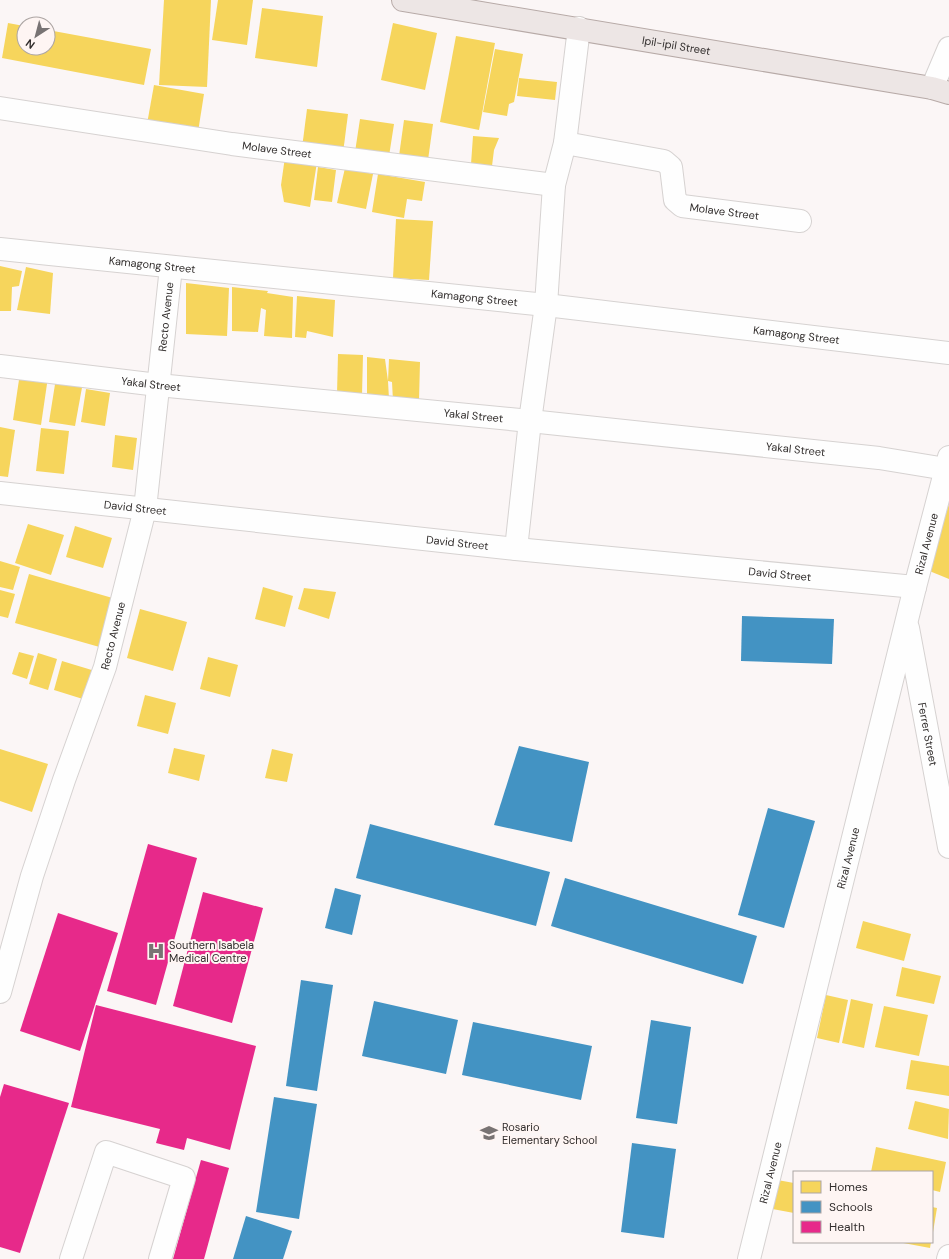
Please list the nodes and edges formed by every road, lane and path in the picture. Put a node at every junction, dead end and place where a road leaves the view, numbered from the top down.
1 (403, 0) edge
2 (579, 28) junction
3 (949, 48) edge
4 (941, 90) edge
5 (0, 108) edge
6 (565, 143) junction
7 (554, 185) junction
8 (800, 221) dead end
9 (0, 249) edge
10 (171, 267) junction
11 (546, 304) junction
12 (949, 353) edge
13 (0, 366) edge
14 (158, 385) junction
15 (530, 421) junction
16 (948, 463) edge
17 (0, 493) edge
18 (145, 509) junction
19 (516, 549) junction
20 (915, 587) junction
21 (907, 621) junction
22 (949, 847) edge
23 (0, 992) edge
24 (949, 1256) edge
25 (71, 1259) edge
26 (160, 1259) edge
27 (749, 1259) edge
28 (948, 1259) edge

1 - 2 main road, Ipil-ipil Street
2 - 4 main road, Ipil-ipil Street
2 - 6 street
3 - 4 street
5 - 7 street, Molave Street
6 - 7 street
6 - 8 street, Molave Street
7 - 11 street
9 - 10 street, Kamagong Street
10 - 11 street, Kamagong Street
10 - 14 street, Recto Avenue
11 - 12 street, Kamagong Street
11 - 15 street
13 - 14 street, Yakal Street
14 - 15 street, Yakal Street
14 - 18 street, Recto Avenue
15 - 16 street, Yakal Street
15 - 19 street
16 - 20 street, Rizal Avenue
17 - 18 street, David Street
18 - 19 street, David Street
18 - 23 street, Recto Avenue
19 - 20 street, David Street
20 - 21 street, Rizal Avenue
21 - 22 street, Ferrer Street
21 - 27 street, Rizal Avenue
24 - 28 street
25 - 26 street

